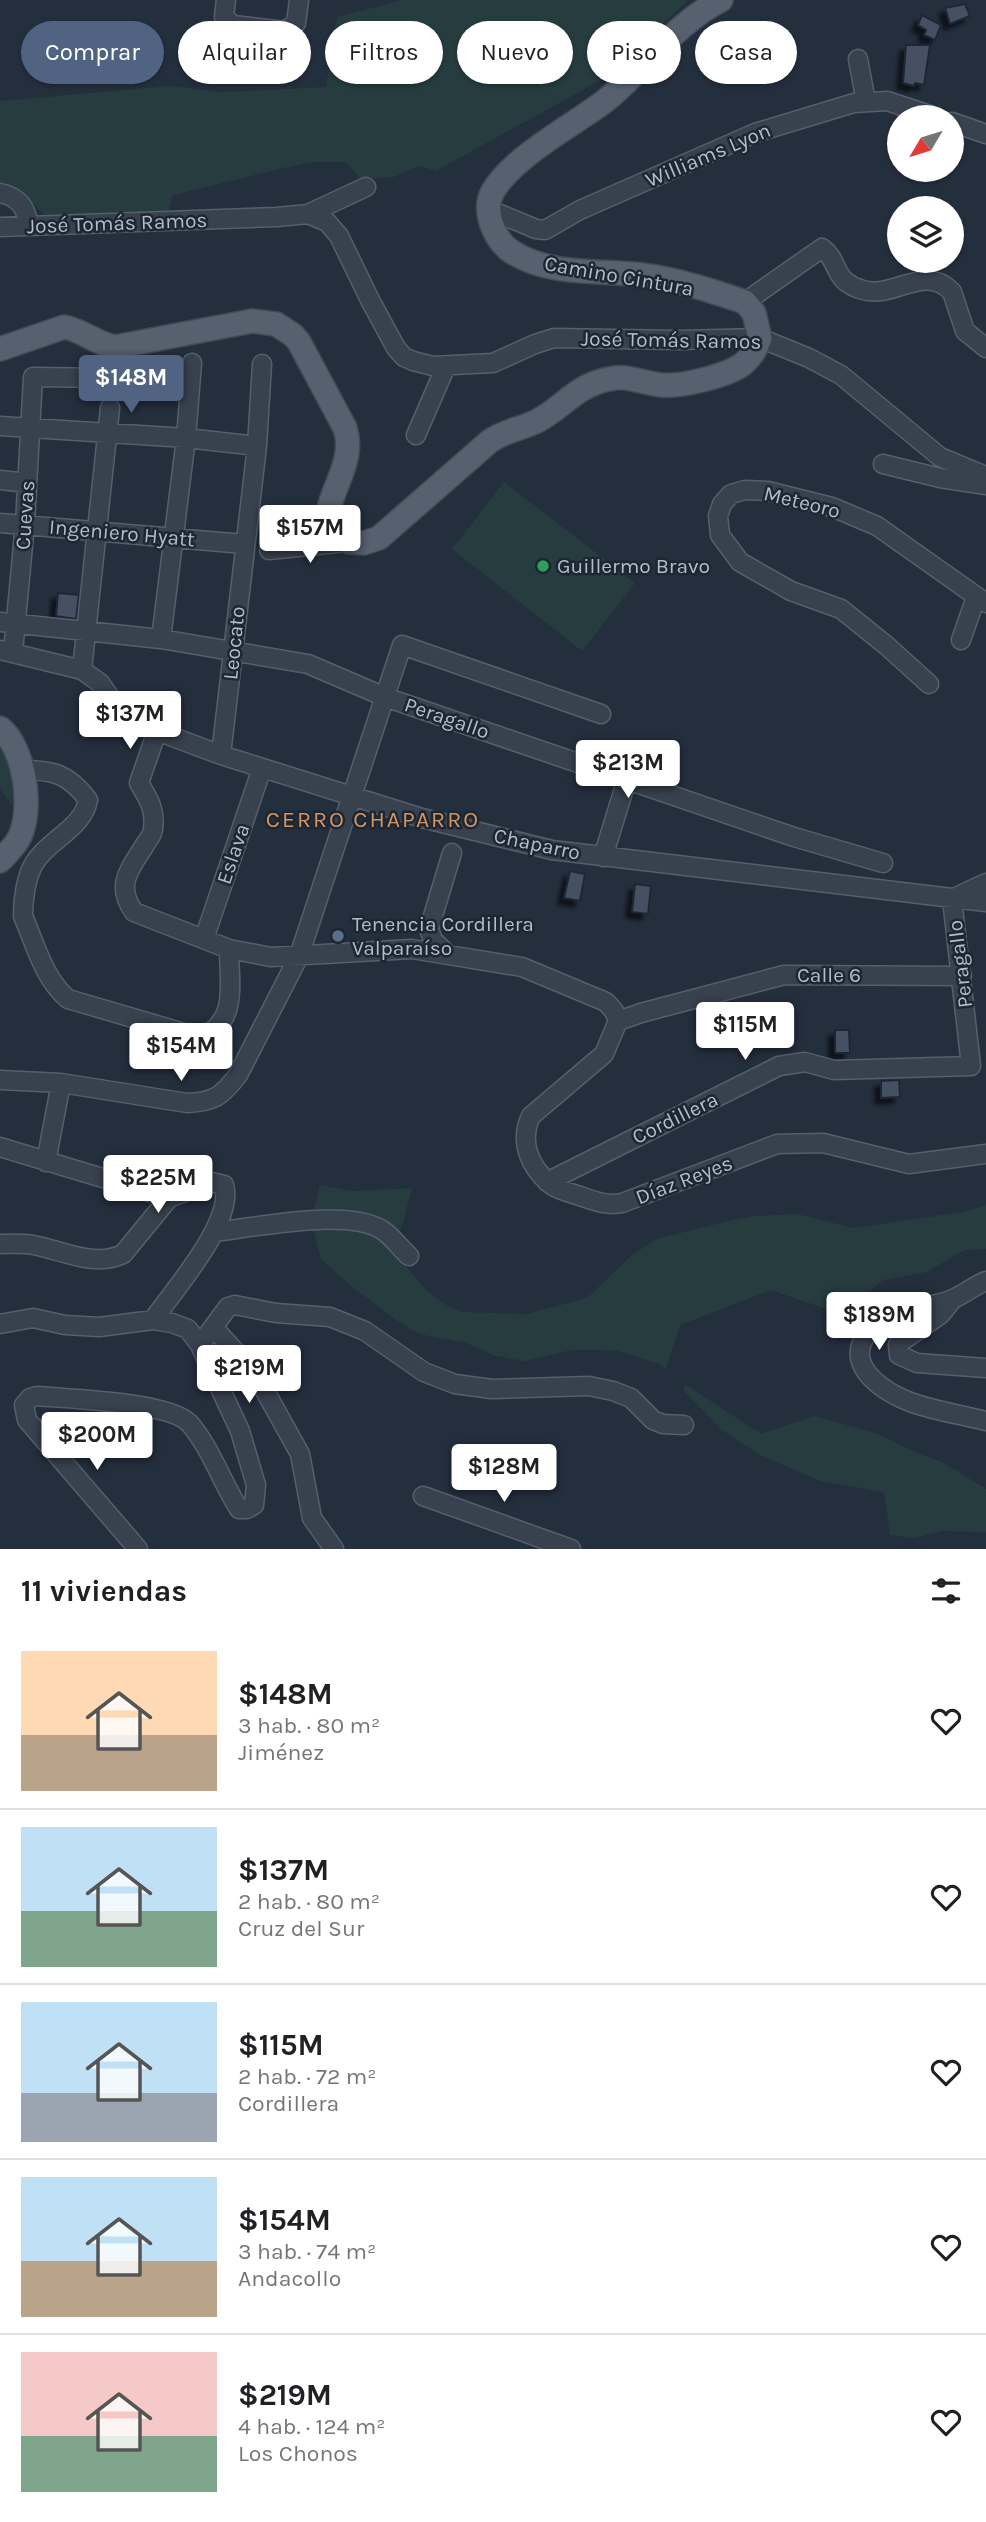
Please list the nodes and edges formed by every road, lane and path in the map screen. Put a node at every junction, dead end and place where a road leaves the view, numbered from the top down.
1 (226, 0) edge
2 (299, 0) edge
3 (721, 0) edge
4 (858, 59) dead end
5 (866, 102) junction
6 (899, 105) edge
7 (964, 126) edge
8 (986, 134) edge
9 (366, 187) dead end
10 (0, 193) edge
11 (488, 209) junction
12 (308, 214) junction
13 (29, 226) junction
14 (0, 227) edge
15 (745, 302) junction
16 (760, 338) junction
17 (986, 348) edge
18 (0, 349) edge
19 (192, 363) dead end
20 (262, 365) dead end
21 (446, 366) junction
22 (113, 378) dead end
23 (110, 408) dead end
24 (0, 426) edge
25 (32, 429) junction
26 (108, 433) junction
27 (416, 435) dead end
28 (186, 438) junction
29 (257, 446) junction
30 (884, 464) dead end
31 (986, 476) edge
32 (0, 480) edge
33 (27, 483) junction
34 (986, 485) edge
35 (0, 523) edge
36 (25, 524) junction
37 (96, 530) junction
38 (173, 537) junction
39 (348, 542) junction
40 (244, 544) junction
41 (269, 550) dead end
42 (981, 600) edge
43 (8, 622) edge
44 (86, 630) junction
45 (161, 639) junction
46 (961, 640) dead end
47 (7, 651) edge
48 (234, 651) junction
49 (82, 670) junction
50 (929, 684) dead end
51 (385, 697) junction
52 (601, 714) dead end
53 (0, 728) edge
54 (157, 731) junction
55 (221, 755) junction
56 (262, 768) junction
57 (23, 770) junction
58 (626, 779) junction
59 (351, 796) junction
60 (452, 853) dead end
61 (603, 857) junction
62 (0, 861) edge
63 (883, 863) dead end
64 (986, 883) edge
65 (952, 899) junction
66 (986, 902) edge
67 (204, 939) junction
68 (229, 949) junction
69 (448, 955) junction
70 (299, 956) junction
71 (962, 976) junction
72 (618, 1021) junction
73 (971, 1066) joint
74 (0, 1080) edge
75 (61, 1083) junction
76 (0, 1147) edge
77 (986, 1154) edge
78 (46, 1161) junction
79 (547, 1182) junction
80 (169, 1198) junction
81 (216, 1232) junction
82 (0, 1244) edge
83 (409, 1256) dead end
84 (986, 1282) edge
85 (953, 1299) junction
86 (153, 1320) junction
87 (0, 1324) edge
88 (214, 1328) junction
89 (200, 1345) junction
90 (986, 1368) edge
91 (986, 1422) edge
92 (684, 1425) dead end
93 (423, 1496) dead end
94 (138, 1549) edge
95 (334, 1549) edge
96 (572, 1549) edge

1 - 2 street
3 - 11 main road
4 - 5 street
5 - 6 street, Williams Lyon
5 - 11 street, Williams Lyon
7 - 8 street
9 - 12 street
10 - 13 street
11 - 15 main road, Camino Cintura
12 - 13 street, José Tomás Ramos
12 - 21 street, José Tomás Ramos
13 - 14 street, José Tomás Ramos
15 - 16 main road
15 - 17 street
16 - 21 street, José Tomás Ramos
16 - 31 street, José Tomás Ramos
16 - 39 main road
18 - 39 main road
19 - 28 street
20 - 29 street, Leocato
21 - 27 street
22 - 25 street, Cuevas
23 - 26 street
24 - 25 street
25 - 26 street
25 - 33 street, Cuevas
26 - 28 street
26 - 37 street
28 - 29 street
28 - 38 street
29 - 40 street, Leocato
30 - 34 street
32 - 33 street
33 - 36 street, Cuevas
35 - 36 street, Ingeniero Hyatt
36 - 37 street, Ingeniero Hyatt
36 - 43 street, Cuevas
37 - 38 street, Ingeniero Hyatt
37 - 44 street
38 - 40 street, Ingeniero Hyatt
38 - 45 street
39 - 41 street
40 - 48 street, Leocato
42 - 46 street
42 - 50 street, Meteoro
43 - 44 street, Peragallo
43 - 47 street, Cuevas
44 - 45 street, Peragallo
44 - 49 street
45 - 48 street, Peragallo
47 - 49 street, Chaparro
48 - 51 street, Peragallo
48 - 55 street, Leocato
49 - 54 street, Chaparro
51 - 52 street
51 - 58 street, Peragallo
51 - 59 street
53 - 57 main road
54 - 55 street, Chaparro
54 - 67 street
55 - 56 street, Chaparro
56 - 59 street, Chaparro
56 - 67 street, Eslava
57 - 62 main road
57 - 68 street
58 - 61 street
58 - 63 street, Peragallo
59 - 61 street, Chaparro
59 - 70 street
60 - 69 street
61 - 65 street, Chaparro
64 - 65 street, Peragallo
65 - 66 street, Chaparro
65 - 71 street, Peragallo
67 - 68 street
68 - 70 street
69 - 70 street
69 - 72 street
70 - 75 street
71 - 72 street, Calle 6
71 - 73 street, Peragallo
72 - 79 street
73 - 79 street, Cordillera
74 - 75 street
75 - 78 street
76 - 78 street
77 - 79 street, Díaz Reyes
78 - 80 street
80 - 81 street
80 - 82 street
81 - 83 street
81 - 86 street
84 - 85 street
85 - 90 street
85 - 91 street
86 - 87 street
86 - 89 street
88 - 89 street
88 - 92 street
88 - 95 street
89 - 94 street
93 - 96 street

